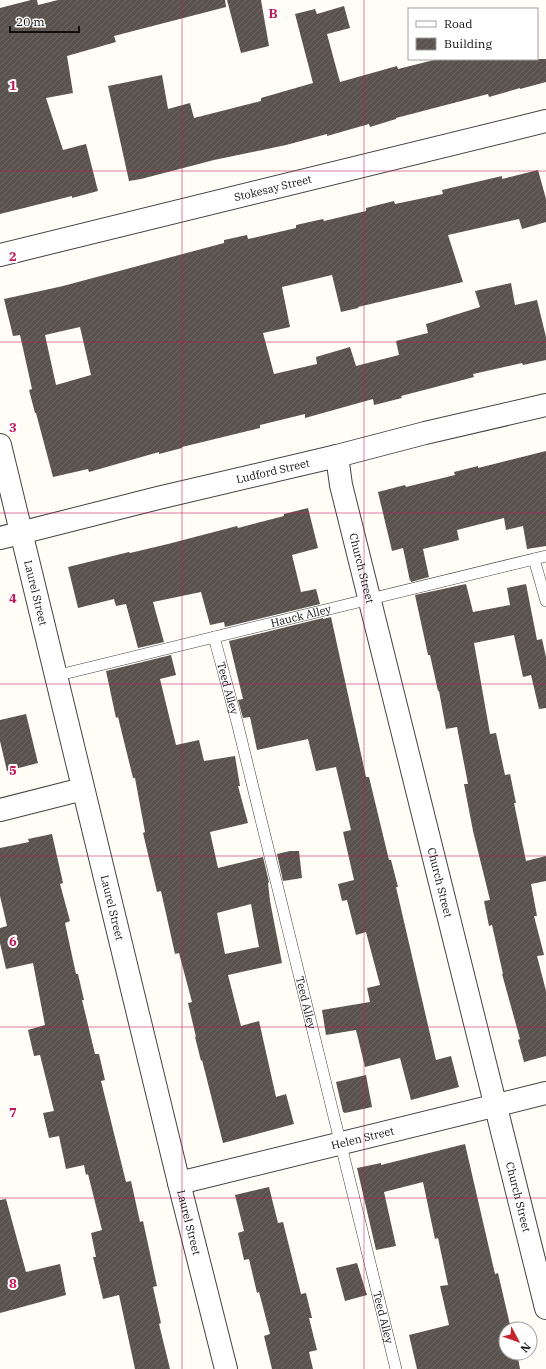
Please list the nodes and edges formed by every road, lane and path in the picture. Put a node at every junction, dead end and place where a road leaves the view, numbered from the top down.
1 (546, 122) edge
2 (0, 255) edge
3 (546, 405) edge
4 (0, 445) edge
5 (337, 456) junction
6 (22, 533) junction
7 (0, 538) edge
8 (546, 556) edge
9 (534, 559) junction
10 (369, 599) junction
11 (546, 601) edge
12 (214, 637) junction
13 (55, 676) junction
14 (83, 789) junction
15 (0, 810) edge
16 (546, 1093) edge
17 (496, 1105) junction
18 (340, 1143) junction
19 (179, 1183) junction
20 (546, 1308) edge
21 (226, 1369) edge
22 (396, 1369) edge

1 - 2 street, Stokesay Street
3 - 5 street, Ludford Street
4 - 6 street, Laurel Street
5 - 6 street, Ludford Street
5 - 10 street, Church Street
6 - 7 street, Ludford Street
6 - 13 street, Laurel Street
8 - 9 lane, Hauck Alley
9 - 10 lane, Hauck Alley
9 - 11 lane
10 - 12 lane, Hauck Alley
10 - 17 street, Church Street
12 - 13 lane, Hauck Alley
12 - 18 lane, Teed Alley
13 - 14 street, Laurel Street
14 - 15 street
14 - 19 street, Laurel Street
16 - 17 street, Helen Street
17 - 18 street, Helen Street
17 - 20 street, Church Street
18 - 19 street, Helen Street
18 - 22 lane, Teed Alley
19 - 21 street, Laurel Street

